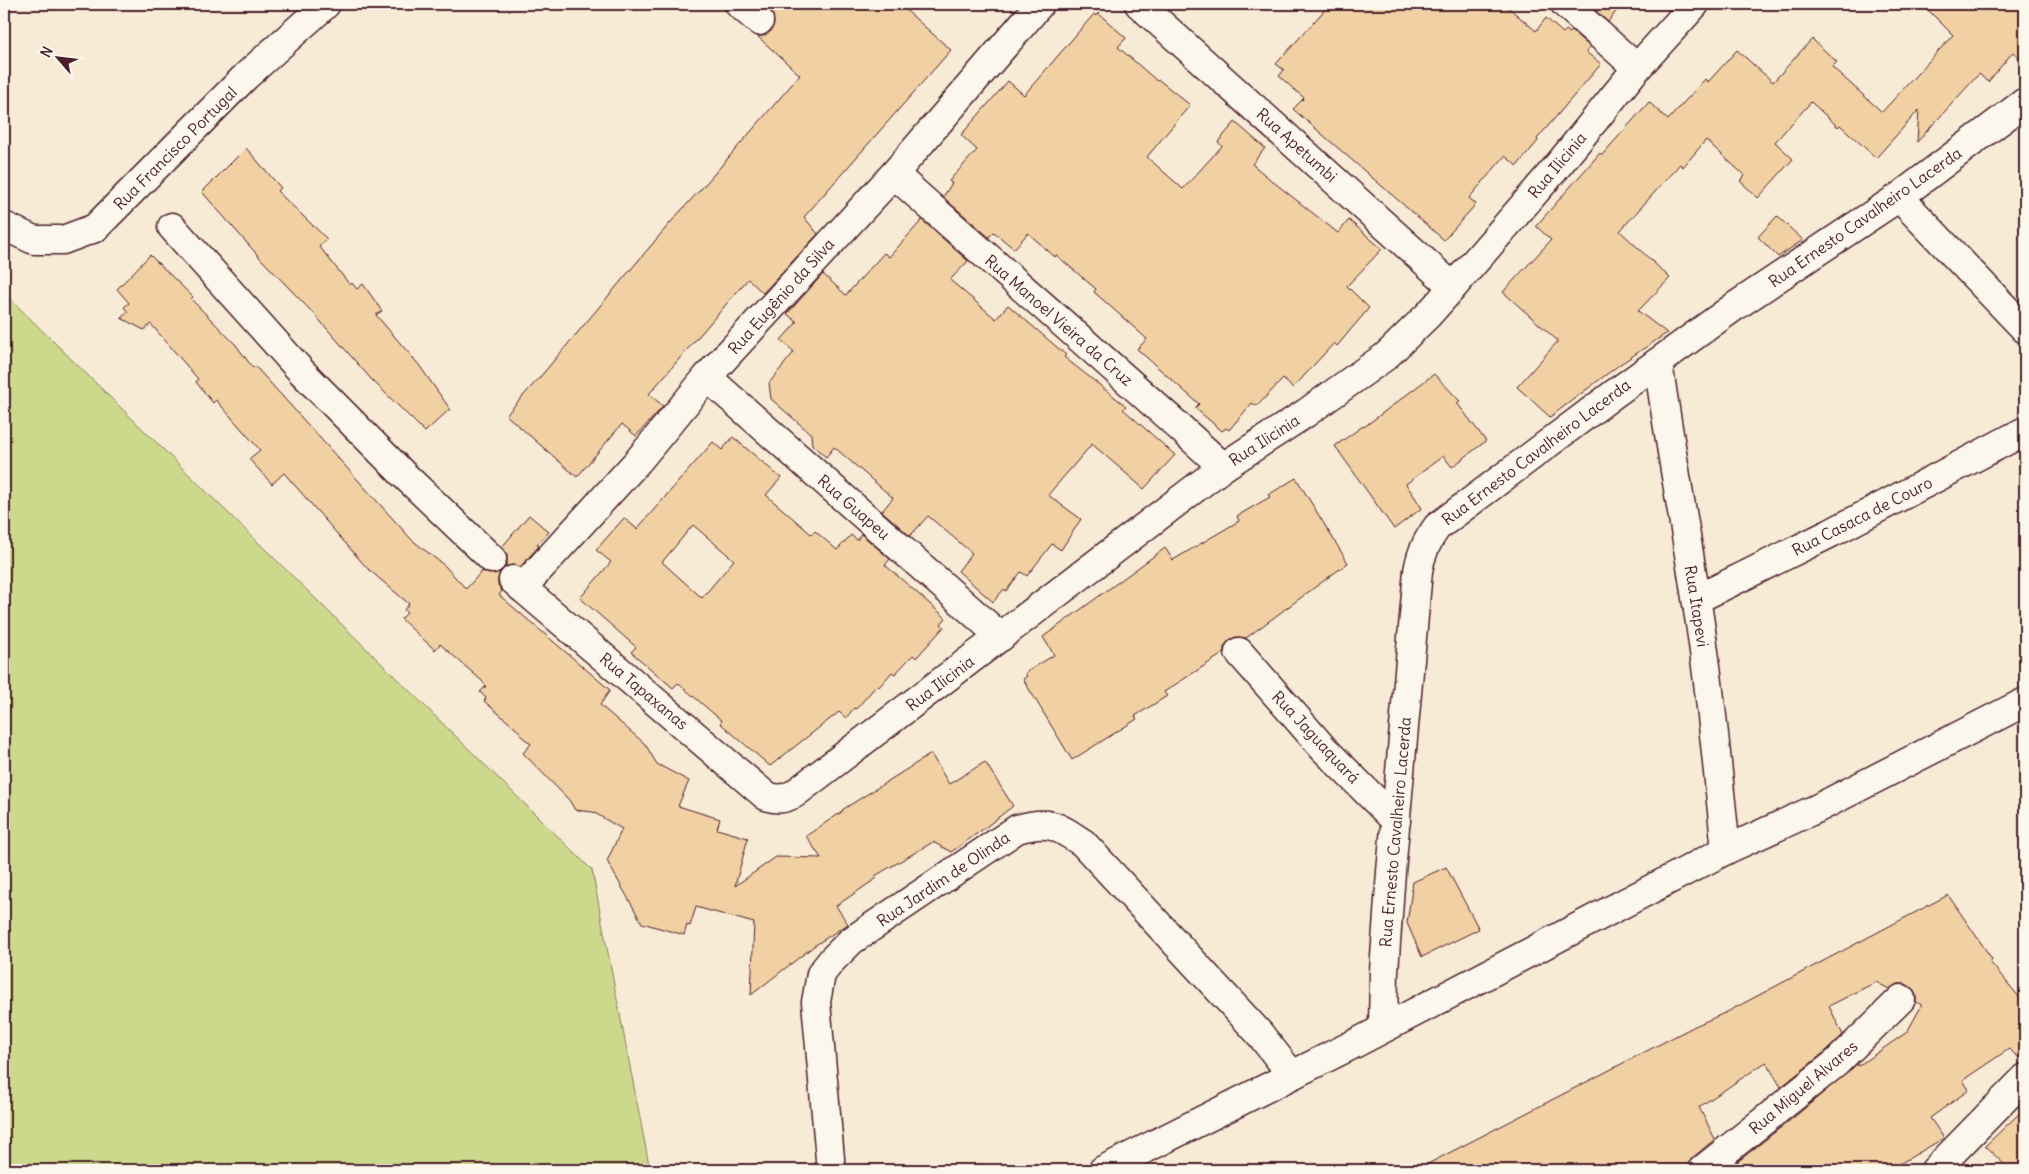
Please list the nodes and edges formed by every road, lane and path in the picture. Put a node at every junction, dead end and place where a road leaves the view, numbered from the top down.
1 (326, 4) edge
2 (739, 4) edge
3 (1040, 4) edge
4 (1139, 4) edge
5 (1564, 4) edge
6 (1695, 4) edge
7 (759, 21) dead end
8 (1637, 68) junction
9 (2025, 102) edge
10 (894, 174) junction
11 (1899, 197) junction
12 (4, 226) edge
13 (172, 227) dead end
14 (1454, 287) junction
15 (2025, 329) edge
16 (1658, 362) junction
17 (707, 377) junction
18 (2025, 431) edge
19 (1223, 467) junction
20 (492, 559) dead end
21 (517, 584) joint
22 (1697, 599) junction
23 (1001, 637) junction
24 (1239, 652) dead end
25 (2025, 702) edge
26 (766, 796) joint
27 (1396, 821) junction
28 (1726, 850) junction
29 (1901, 999) dead end
30 (1383, 1028) junction
31 (1292, 1075) junction
32 (2025, 1078) edge
33 (831, 1170) edge
34 (1103, 1170) edge
35 (1702, 1170) edge
36 (1935, 1170) edge

1 - 12 street, Rua Francisco Portugal
2 - 7 street
3 - 10 street, Rua Eugênio da Silva
4 - 14 street, Rua Apetumbi
5 - 8 street
6 - 8 street, Rua Ilicinia
8 - 14 street, Rua Ilicinia
9 - 11 street, Rua Ernesto Cavalheiro Lacerda
10 - 17 street, Rua Eugênio da Silva
10 - 19 street, Rua Manoel Vieira da Cruz
11 - 15 street
11 - 16 street, Rua Ernesto Cavalheiro Lacerda
13 - 20 street
14 - 19 street, Rua Ilicinia
16 - 22 street, Rua Itapevi
16 - 27 street, Rua Ernesto Cavalheiro Lacerda
17 - 21 street, Rua Eugênio da Silva
17 - 23 street, Rua Guapeu
18 - 22 street, Rua Casaca de Couro
19 - 23 street, Rua Ilicinia
21 - 26 street, Rua Tapaxanas
22 - 28 street, Rua Itapevi
23 - 26 street, Rua Ilicinia
24 - 27 street, Rua Jaguaquará
25 - 28 street
27 - 30 street, Rua Ernesto Cavalheiro Lacerda
28 - 30 street
29 - 35 street, Rua Miguel Alvares
30 - 31 street
31 - 33 street, Rua Jardim de Olinda
31 - 34 street
32 - 36 street

